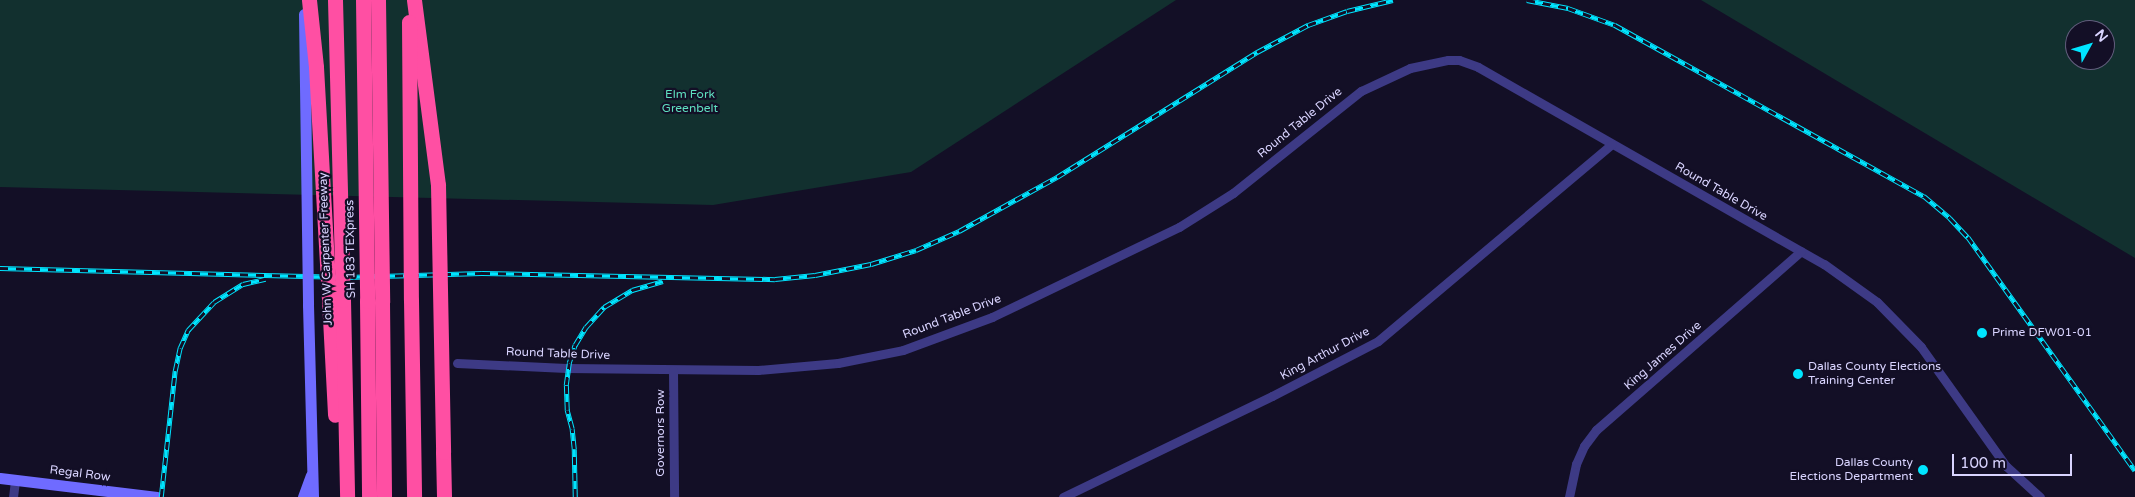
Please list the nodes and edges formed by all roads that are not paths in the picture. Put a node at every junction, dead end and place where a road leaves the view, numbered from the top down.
1 (304, 0) edge
2 (309, 0) edge
3 (335, 0) edge
4 (363, 0) edge
5 (378, 0) edge
6 (409, 0) edge
7 (414, 0) edge
8 (1612, 144) junction
9 (1801, 252) junction
10 (336, 300) junction
11 (374, 302) junction
12 (457, 363) dead end
13 (673, 370) junction
14 (312, 474) junction
15 (0, 478) edge
16 (15, 480) junction
17 (369, 494) edge
18 (384, 495) edge
19 (414, 495) edge
20 (13, 497) edge
21 (157, 497) edge
22 (303, 497) edge
23 (313, 497) edge
24 (347, 497) edge
25 (444, 497) edge
26 (674, 497) edge
27 (1063, 497) edge
28 (1569, 497) edge
29 (2040, 497) edge

1 - 14 main road, John W Carpenter Freeway, bridge
2 - 10 highway, bridge
3 - 10 highway, John W Carpenter Freeway, bridge
4 - 11 highway, SH 183 TEXpress, bridge
5 - 11 highway, SH 183 TEXpress, bridge
6 - 19 highway, bridge
7 - 25 highway, bridge
8 - 9 street, Round Table Drive
8 - 13 street, Round Table Drive
8 - 27 street, King Arthur Drive
9 - 28 street, King James Drive
9 - 29 street, Round Table Drive
10 - 24 highway, John W Carpenter Freeway
11 - 17 highway, SH 183 TEXpress
11 - 18 highway, SH 183 TEXpress
12 - 13 street, Round Table Drive
13 - 26 street, Governors Row
14 - 22 main road
14 - 23 main road, John W Carpenter Freeway
15 - 16 main road, Regal Row
16 - 20 street
16 - 21 main road, Regal Row

